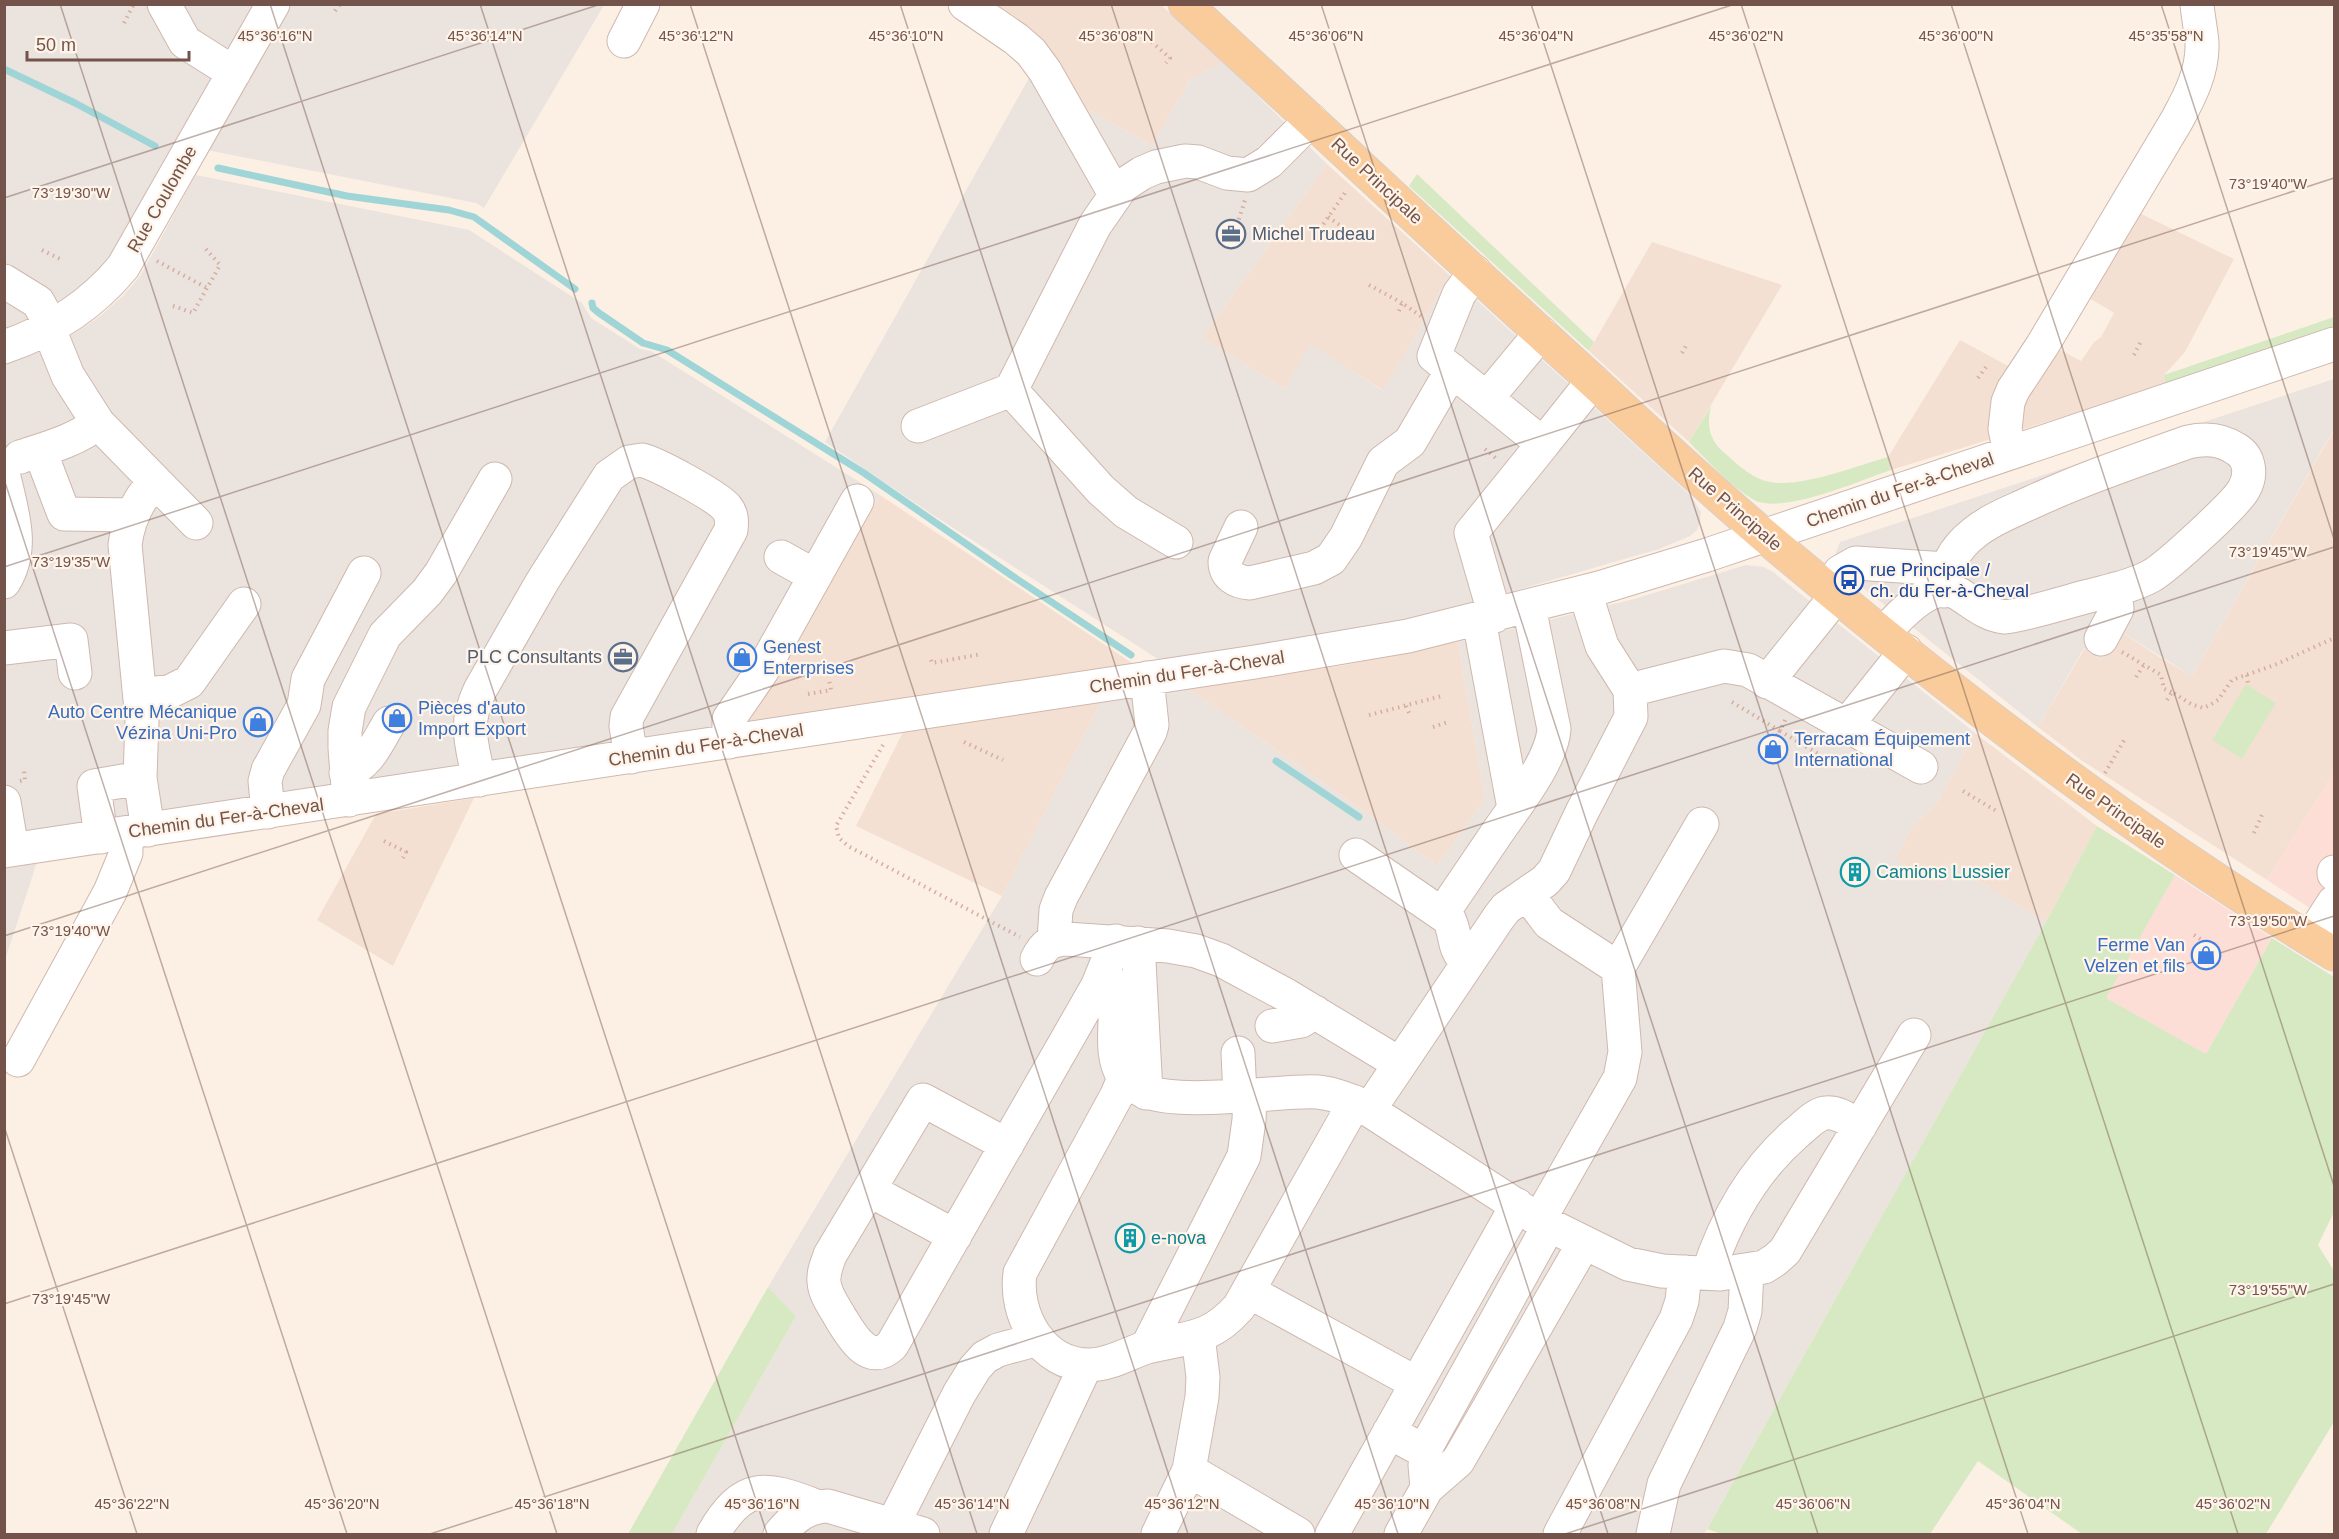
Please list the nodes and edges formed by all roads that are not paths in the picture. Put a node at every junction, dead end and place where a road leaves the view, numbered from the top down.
1 (164, 4) edge
2 (643, 4) edge
3 (965, 4) edge
4 (1185, 4) edge
5 (2197, 4) edge
6 (262, 8) edge
7 (624, 41) dead end
8 (234, 73) junction
9 (1311, 120) junction
10 (1115, 194) junction
11 (1475, 272) junction
12 (4, 281) edge
13 (50, 328) junction
14 (1541, 333) junction
15 (2334, 344) edge
16 (4, 347) edge
17 (1452, 370) junction
18 (1593, 381) junction
19 (1011, 390) junction
20 (1486, 398) junction
21 (98, 423) junction
22 (918, 426) dead end
23 (1543, 444) junction
24 (40, 451) junction
25 (2010, 453) junction
26 (634, 460) junction
27 (4, 462) edge
28 (4, 477) edge
29 (495, 478) dead end
30 (154, 481) junction
31 (857, 501) dead end
32 (133, 515) junction
33 (196, 523) dead end
34 (1241, 527) dead end
35 (1764, 536) junction
36 (1176, 542) dead end
37 (781, 557) dead end
38 (364, 573) dead end
39 (815, 576) junction
40 (1945, 580) junction
41 (4, 582) edge
42 (2115, 589) junction
43 (1586, 592) junction
44 (1833, 592) junction
45 (556, 596) dead end
46 (244, 604) dead end
47 (1529, 607) junction
48 (1487, 618) junction
49 (1895, 642) junction
50 (2110, 645) road end
51 (4, 648) edge
52 (75, 673) dead end
53 (1147, 678) junction
54 (1767, 682) junction
55 (140, 695) junction
56 (1630, 703) junction
57 (388, 723) dead end
58 (1846, 726) junction
59 (729, 742) junction
60 (631, 757) junction
61 (1921, 767) dead end
62 (140, 778) junction
63 (479, 780) junction
64 (348, 787) junction
65 (4, 802) edge
66 (1514, 808) junction
67 (268, 812) junction
68 (1702, 824) dead end
69 (125, 833) junction
70 (8, 850) edge
71 (1356, 855) dead end
72 (1527, 894) junction
73 (2334, 902) edge
74 (1442, 914) junction
75 (2322, 946) edge
76 (1119, 951) junction
77 (1467, 963) junction
78 (1618, 968) junction
79 (1315, 1012) junction
80 (1272, 1026) dead end
81 (1914, 1035) dead end
82 (1238, 1053) dead end
83 (18, 1060) dead end
84 (1400, 1064) junction
85 (1135, 1086) junction
86 (1245, 1096) junction
87 (1362, 1106) junction
88 (1860, 1126) junction
89 (1007, 1145) junction
90 (881, 1205) junction
91 (1535, 1217) junction
92 (955, 1236) junction
93 (1584, 1243) junction
94 (1747, 1271) junction
95 (1696, 1273) junction
96 (1248, 1291) junction
97 (1198, 1336) junction
98 (1038, 1339) junction
99 (1147, 1347) junction
100 (1086, 1365) junction
101 (1416, 1383) junction
102 (1389, 1432) junction
103 (1424, 1451) junction
104 (1189, 1470) junction
105 (1427, 1488) junction
106 (816, 1506) junction
107 (901, 1532) edge
108 (713, 1534) edge
109 (780, 1534) edge
110 (1006, 1534) edge
111 (1158, 1534) edge
112 (1298, 1534) edge
113 (1332, 1534) edge
114 (1401, 1534) edge
115 (1560, 1534) edge
116 (1653, 1534) edge

1 - 8 street
2 - 7 street
3 - 10 street
4 - 9 main road, Rue Principale
5 - 25 street
6 - 8 street, Rue Coulombe
8 - 13 street, Rue Coulombe
9 - 10 street
9 - 11 main road, Rue Principale
10 - 19 street
11 - 14 main road, Rue Principale
11 - 17 street
12 - 13 street
13 - 16 street, Rue Coulombe
13 - 21 street
14 - 18 main road, Rue Principale
14 - 20 street
15 - 25 street, Chemin du Fer-à-Cheval
17 - 20 street
17 - 34 street
18 - 23 street
18 - 35 main road, Rue Principale
19 - 22 street
19 - 36 street
20 - 23 street
21 - 24 street
21 - 30 street
23 - 48 street
24 - 27 street
24 - 32 street
25 - 35 street, Chemin du Fer-à-Cheval
26 - 45 street
26 - 60 street
26 - 63 street
28 - 41 street
29 - 64 street
30 - 32 street
30 - 33 street
31 - 39 street
32 - 55 street
35 - 43 street, Chemin du Fer-à-Cheval
35 - 44 main road, Rue Principale
37 - 39 street
38 - 67 street
39 - 59 street
40 - 42 street
40 - 42 street
40 - 44 street
40 - 49 street
42 - 50 street
43 - 47 street, Chemin du Fer-à-Cheval
43 - 56 street
44 - 49 main road, Rue Principale
44 - 54 street
46 - 55 street
47 - 48 street, Chemin du Fer-à-Cheval
47 - 66 street
48 - 53 street, Chemin du Fer-à-Cheval
48 - 66 street
49 - 58 street
49 - 75 main road, Rue Principale
51 - 52 street
53 - 59 street, Chemin du Fer-à-Cheval
53 - 76 street
54 - 56 street
54 - 58 street
55 - 62 street
56 - 72 street
57 - 64 street
58 - 61 street
59 - 60 street, Chemin du Fer-à-Cheval
60 - 63 street, Chemin du Fer-à-Cheval
62 - 69 street
62 - 69 street
63 - 64 street, Chemin du Fer-à-Cheval
64 - 67 street, Chemin du Fer-à-Cheval
65 - 70 street
66 - 74 street
67 - 69 street, Chemin du Fer-à-Cheval
68 - 78 street
69 - 70 street, Chemin du Fer-à-Cheval
69 - 83 street
71 - 74 street
72 - 77 street
72 - 78 street
73 - 75 street
74 - 77 street
76 - 79 street
76 - 85 street
76 - 85 street
76 - 89 street
77 - 84 street
78 - 91 street
79 - 80 street
79 - 84 street
81 - 88 street
82 - 86 street
84 - 87 street
85 - 86 street
85 - 98 street
86 - 87 street
86 - 99 street
87 - 91 street
87 - 96 street
88 - 94 street
88 - 95 street
89 - 90 street
89 - 92 street
90 - 92 street
90 - 92 street
91 - 93 street
91 - 101 street
91 - 103 street
93 - 95 street
93 - 105 street
94 - 95 street
94 - 116 street
95 - 115 street
96 - 97 street
96 - 101 street
97 - 99 street
97 - 104 street
98 - 100 street
98 - 107 street
99 - 100 street
100 - 110 street
101 - 102 street
102 - 103 street
102 - 113 street
103 - 105 street
104 - 111 street
104 - 112 street
105 - 114 street
106 - 107 street
106 - 108 street
106 - 109 street

